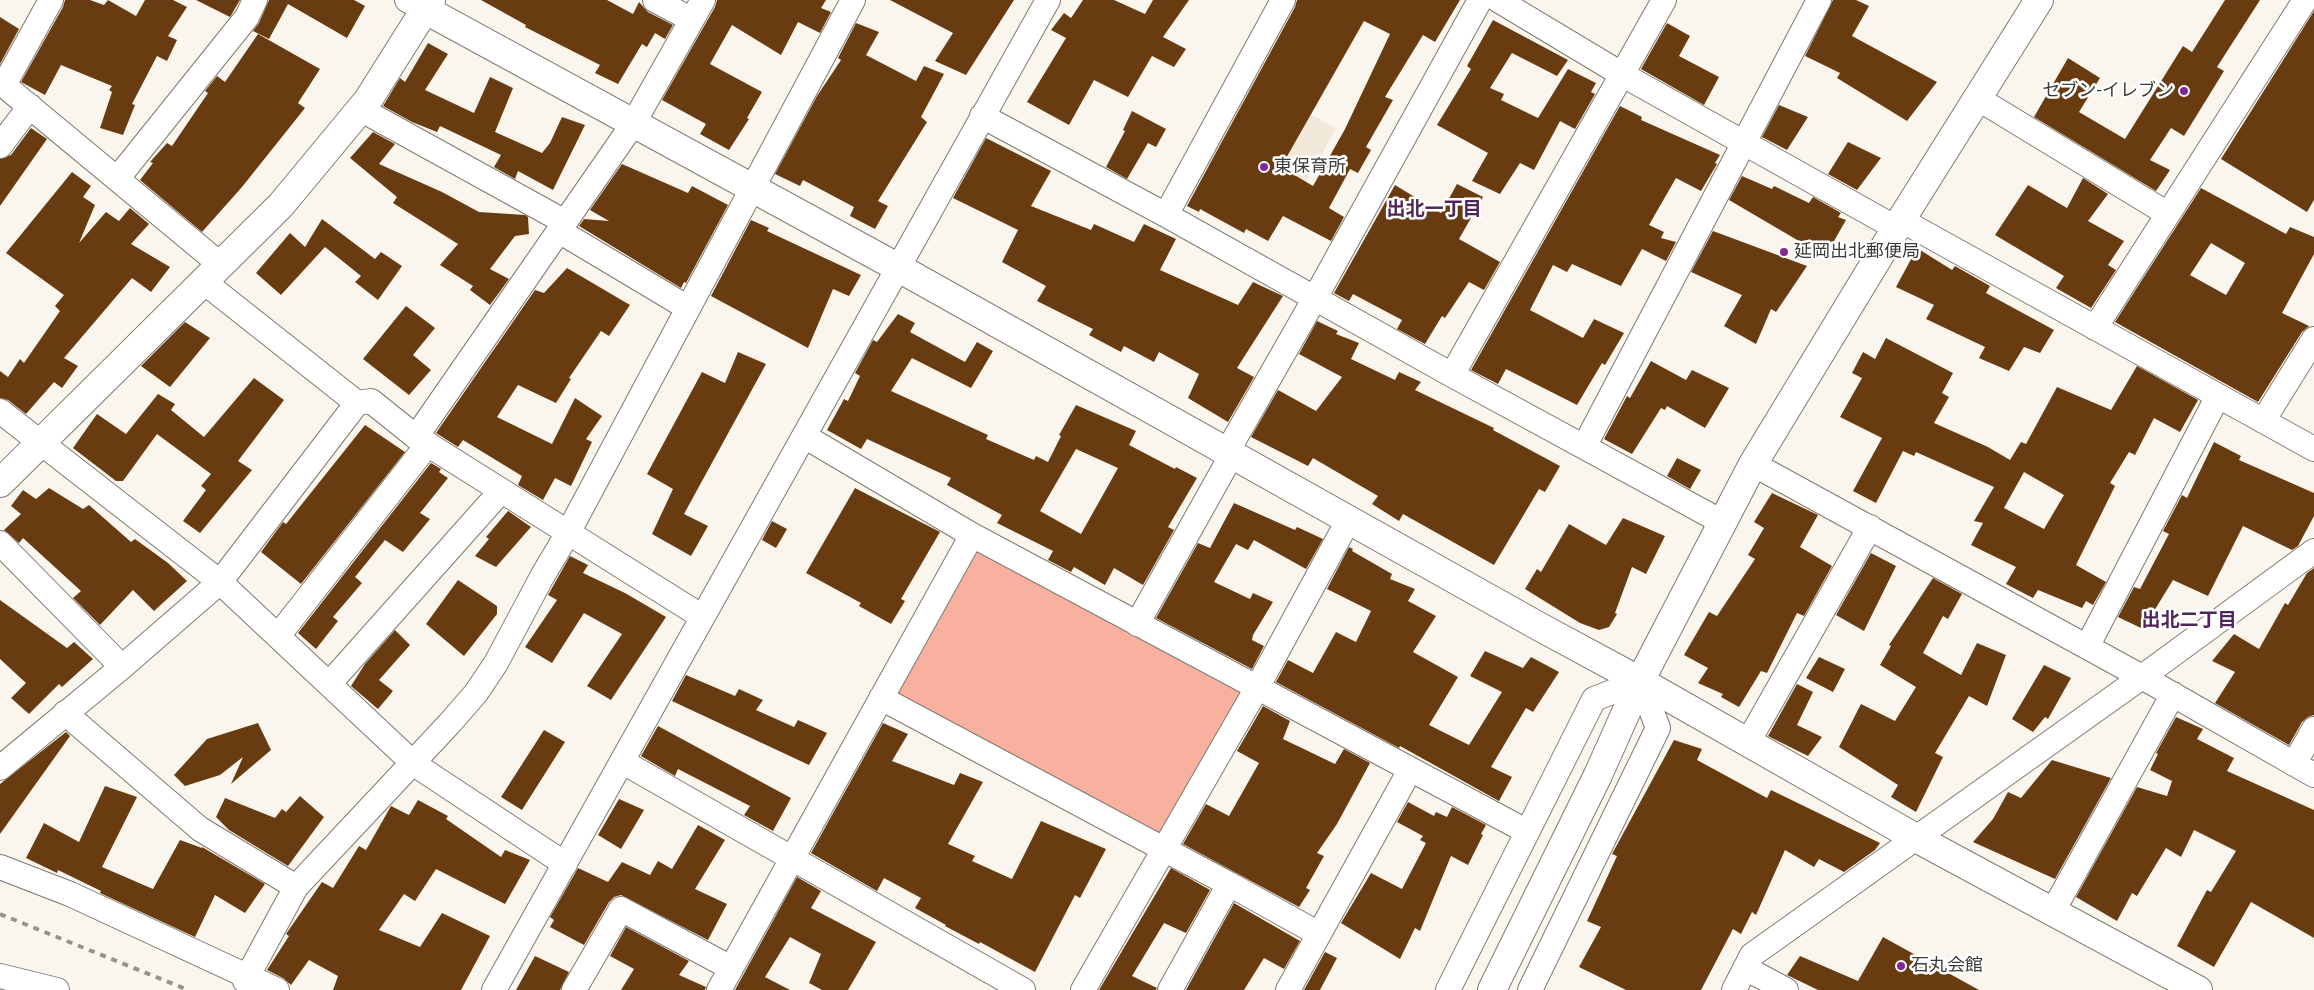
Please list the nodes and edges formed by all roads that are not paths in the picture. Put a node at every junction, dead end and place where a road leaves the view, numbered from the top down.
1 (51, 0) edge
2 (254, 0) edge
3 (655, 0) edge
4 (853, 0) edge
5 (1283, 0) edge
6 (1480, 0) edge
7 (1498, 0) edge
8 (1664, 0) edge
9 (1819, 0) edge
10 (2039, 0) edge
11 (2305, 0) edge
12 (1044, 1) edge
13 (421, 3) edge
14 (697, 10) edge
15 (1623, 75) junction
16 (2, 84) edge
17 (1977, 98) junction
18 (30, 106) junction
19 (360, 109) junction
20 (982, 116) junction
21 (632, 124) junction
22 (1743, 143) junction
23 (0, 146) edge
24 (117, 179) junction
25 (752, 189) junction
26 (1166, 214) junction
27 (2168, 214) junction
28 (1898, 224) junction
29 (562, 226) junction
30 (897, 267) junction
31 (212, 273) junction
32 (1315, 298) junction
33 (688, 308) junction
34 (2096, 328) junction
35 (2314, 338) edge
36 (1452, 375) junction
37 (2218, 396) junction
38 (357, 403) junction
39 (0, 411) edge
40 (2263, 421) junction
41 (804, 436) junction
42 (422, 441) junction
43 (40, 443) junction
44 (1585, 445) junction
45 (2314, 449) edge
46 (1227, 452) junction
47 (1752, 464) junction
48 (0, 483) edge
49 (501, 491) junction
50 (1349, 519) junction
51 (1722, 522) junction
52 (1870, 527) junction
53 (568, 533) junction
54 (972, 535) junction
55 (0, 543) edge
56 (2314, 551) edge
57 (220, 582) junction
58 (701, 616) junction
59 (1137, 624) junction
60 (278, 636) junction
61 (2087, 647) junction
62 (122, 667) junction
63 (2142, 677) junction
64 (1640, 681) junction
65 (329, 684) junction
66 (1257, 688) junction
67 (2173, 694) junction
68 (881, 698) junction
69 (65, 713) junction
70 (2314, 729) edge
71 (1748, 742) junction
72 (623, 762) junction
73 (414, 764) junction
74 (0, 768) edge
75 (2304, 769) edge
76 (1410, 770) junction
77 (1526, 832) junction
78 (1916, 838) junction
79 (1163, 851) junction
80 (791, 859) junction
81 (565, 864) junction
82 (0, 867) edge
83 (1229, 884) junction
84 (296, 887) junction
85 (2053, 911) junction
86 (1319, 934) junction
87 (731, 968) junction
88 (1745, 968) junction
89 (0, 976) edge
90 (247, 978) junction
91 (57, 990) edge
92 (278, 990) edge
93 (494, 990) edge
94 (574, 990) edge
95 (718, 990) edge
96 (1023, 990) edge
97 (1083, 990) edge
98 (1170, 990) edge
99 (1288, 990) edge
100 (1448, 990) edge
101 (1492, 990) edge
102 (1530, 990) edge
103 (1734, 990) edge
104 (1786, 990) edge
105 (2198, 990) edge

1 - 16 street
2 - 24 street
3 - 14 street
4 - 25 street
5 - 26 street
6 - 32 street
7 - 15 street
8 - 15 street
9 - 22 street
10 - 17 street
11 - 27 street
12 - 20 street
13 - 19 street
13 - 21 street
14 - 21 street
15 - 22 street
15 - 36 street
16 - 18 street
17 - 27 street
17 - 28 street
18 - 23 street
18 - 24 street
19 - 29 street
19 - 31 street
20 - 26 street
20 - 30 street
21 - 25 street
21 - 29 street
22 - 28 street
22 - 44 street
24 - 31 street
25 - 30 street
25 - 33 street
26 - 32 street
27 - 34 street
28 - 34 street
28 - 47 street
29 - 33 street
29 - 42 street
30 - 41 street
30 - 46 street
31 - 38 street
31 - 43 street
32 - 36 street
32 - 46 street
33 - 53 street
34 - 37 street
35 - 40 street
36 - 44 street
37 - 40 street
37 - 61 street
38 - 42 street
38 - 57 street
39 - 43 street
40 - 45 street
41 - 54 street
41 - 58 street
42 - 49 street
42 - 60 street
43 - 48 street
43 - 57 street
44 - 51 street
46 - 50 street
46 - 59 street
47 - 51 street
47 - 52 street
49 - 53 street
49 - 65 street
50 - 64 street
50 - 66 street
51 - 64 street
52 - 61 street
52 - 71 street
53 - 58 street
53 - 73 street
54 - 59 street
54 - 68 street
55 - 62 street
56 - 63 street
57 - 60 street
57 - 62 street
58 - 72 street
59 - 66 street
60 - 65 street
61 - 63 street
62 - 69 street
63 - 67 street
63 - 78 street
64 - 71 street
64 - 77 street
64 - 101 street
64 - 102 street
65 - 73 street
66 - 76 street
66 - 79 street
67 - 75 street
67 - 85 street
68 - 79 street
68 - 80 street
69 - 74 street
69 - 84 street
70 - 75 street
71 - 78 street
72 - 80 street
72 - 81 street
73 - 81 street
73 - 84 street
76 - 77 street
76 - 86 street
77 - 100 street
78 - 85 street
78 - 88 street
79 - 83 street
79 - 97 street
80 - 87 street
80 - 96 street
81 - 93 street
82 - 90 street
83 - 86 street
83 - 98 street
84 - 90 street
85 - 105 street
86 - 99 street
87 - 94 street
87 - 95 street
88 - 103 street
88 - 104 street
89 - 91 street
90 - 92 street

